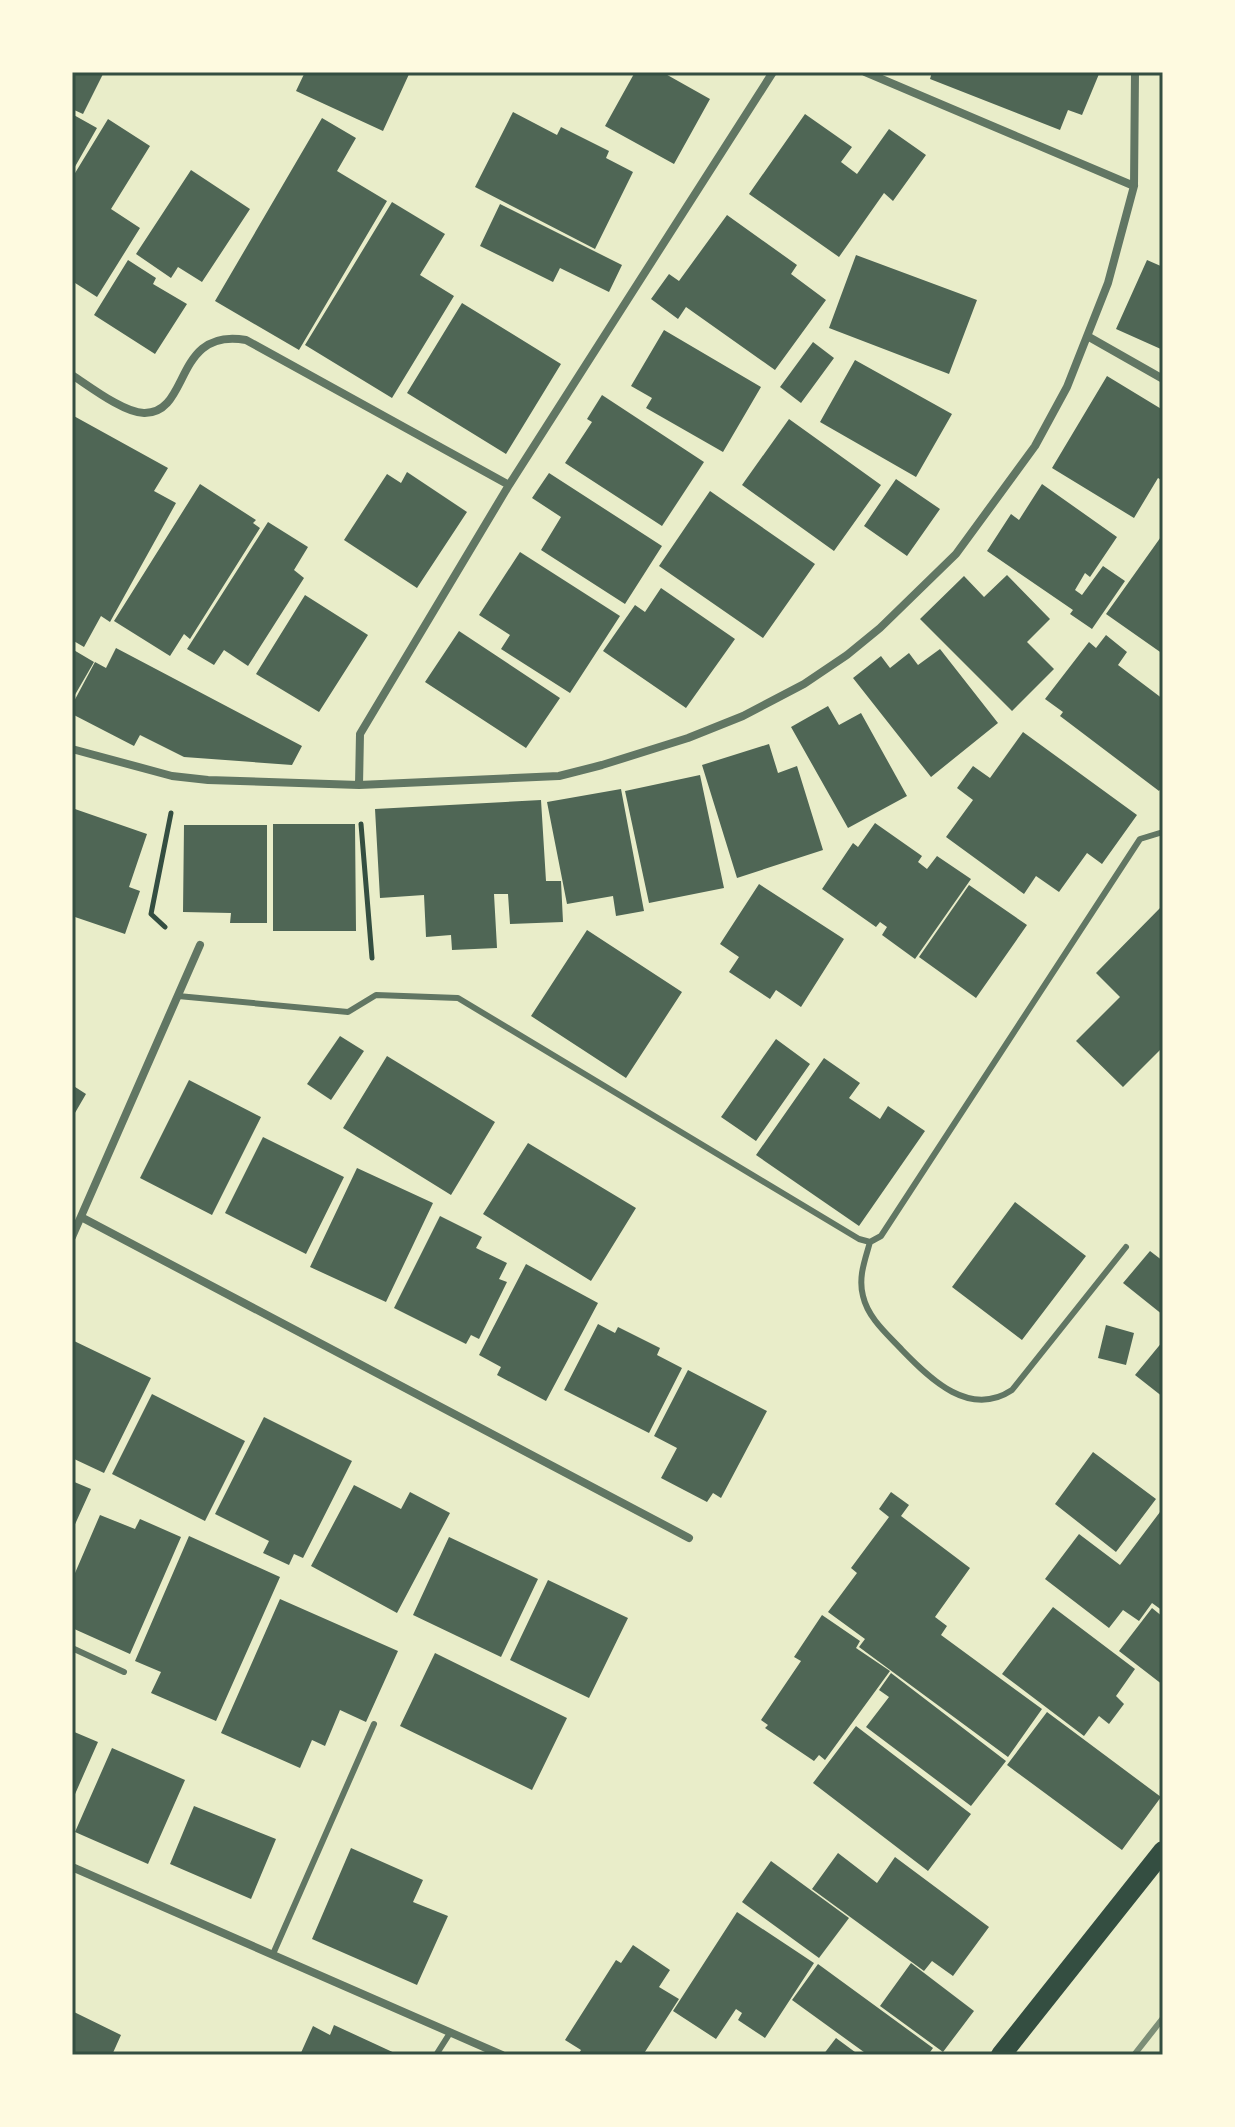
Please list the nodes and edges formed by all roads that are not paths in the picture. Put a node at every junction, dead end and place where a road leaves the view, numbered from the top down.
1 (773, 72) edge
2 (865, 72) edge
3 (1135, 72) edge
4 (1134, 186) junction
5 (1089, 337) junction
6 (72, 375) edge
7 (1163, 379) edge
8 (509, 485) junction
9 (72, 749) edge
10 (359, 785) junction
11 (1163, 832) edge
12 (200, 945) road end
13 (178, 996) junction
14 (81, 1217) junction
15 (72, 1237) edge
16 (870, 1242) junction
17 (1126, 1247) dead end
18 (689, 1538) dead end
19 (72, 1648) edge
20 (124, 1672) dead end
21 (374, 1724) dead end
22 (1163, 1851) edge
23 (72, 1867) edge
24 (273, 1954) junction
25 (450, 2033) junction
26 (436, 2055) edge
27 (502, 2055) edge
28 (1001, 2055) edge

1 - 8 street
2 - 4 street
3 - 4 street
4 - 5 street
5 - 7 street
5 - 10 street
6 - 8 street
8 - 10 street
9 - 10 street
11 - 16 lane
12 - 13 street
13 - 14 street
13 - 16 lane
14 - 15 street
14 - 18 street
16 - 17 lane
19 - 20 lane
21 - 24 lane
22 - 28 main road
23 - 24 street
24 - 25 street
25 - 26 lane
25 - 27 street

